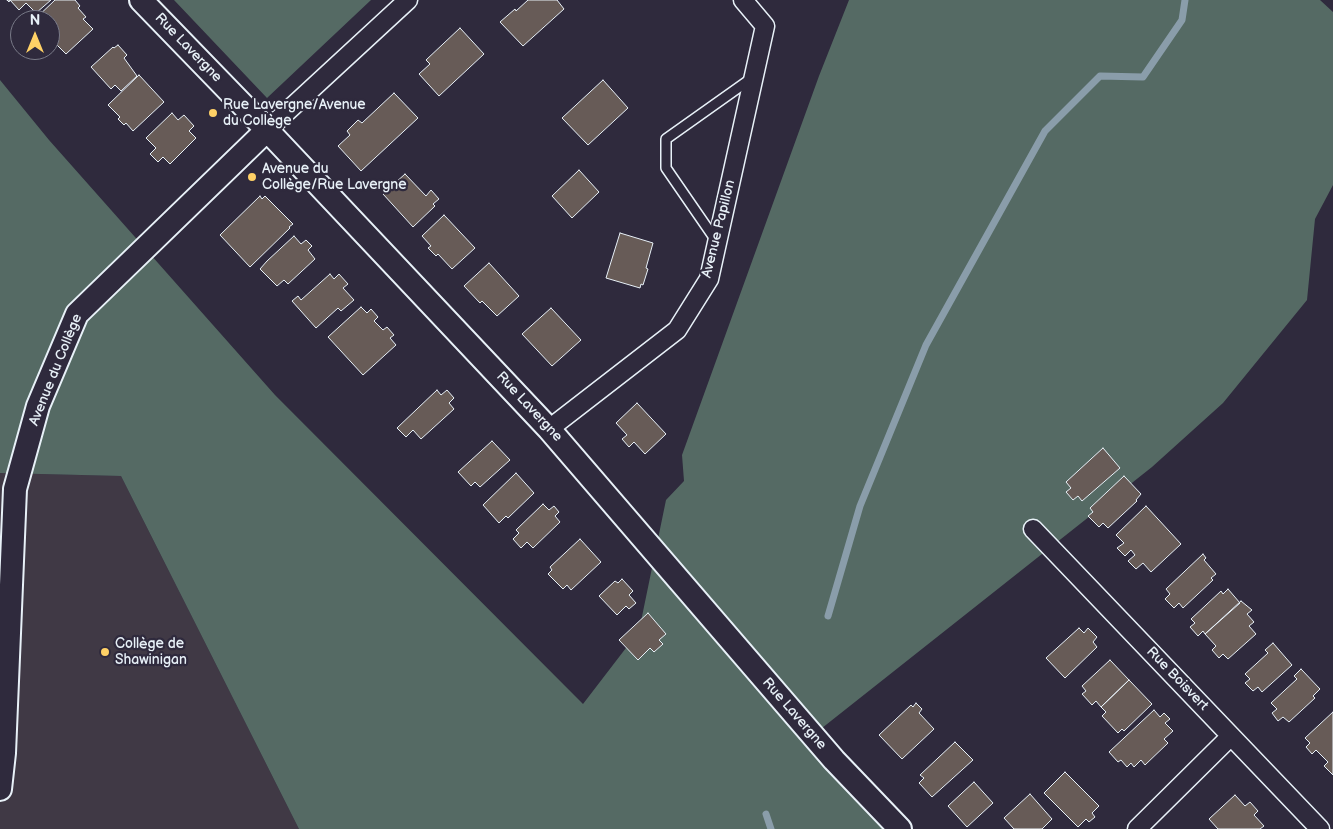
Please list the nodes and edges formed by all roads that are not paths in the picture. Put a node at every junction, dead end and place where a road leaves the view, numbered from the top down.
1 (142, 0) edge
2 (408, 0) edge
3 (743, 0) edge
4 (754, 76) junction
5 (267, 130) junction
6 (717, 243) junction
7 (549, 429) junction
8 (1033, 529) dead end
9 (1231, 736) junction
10 (0, 789) edge
11 (900, 829) edge
12 (1137, 829) edge
13 (1320, 829) edge

1 - 5 street, Rue Lavergne
2 - 5 street, Avenue du Collège
3 - 4 street, Avenue Papillon
4 - 6 street, Avenue Papillon
4 - 6 lane
5 - 7 street, Rue Lavergne
5 - 10 street, Avenue du Collège
6 - 7 street, Avenue Papillon
7 - 11 street, Rue Lavergne
8 - 9 street, Rue Boisvert
9 - 12 street
9 - 13 street, Rue Boisvert

